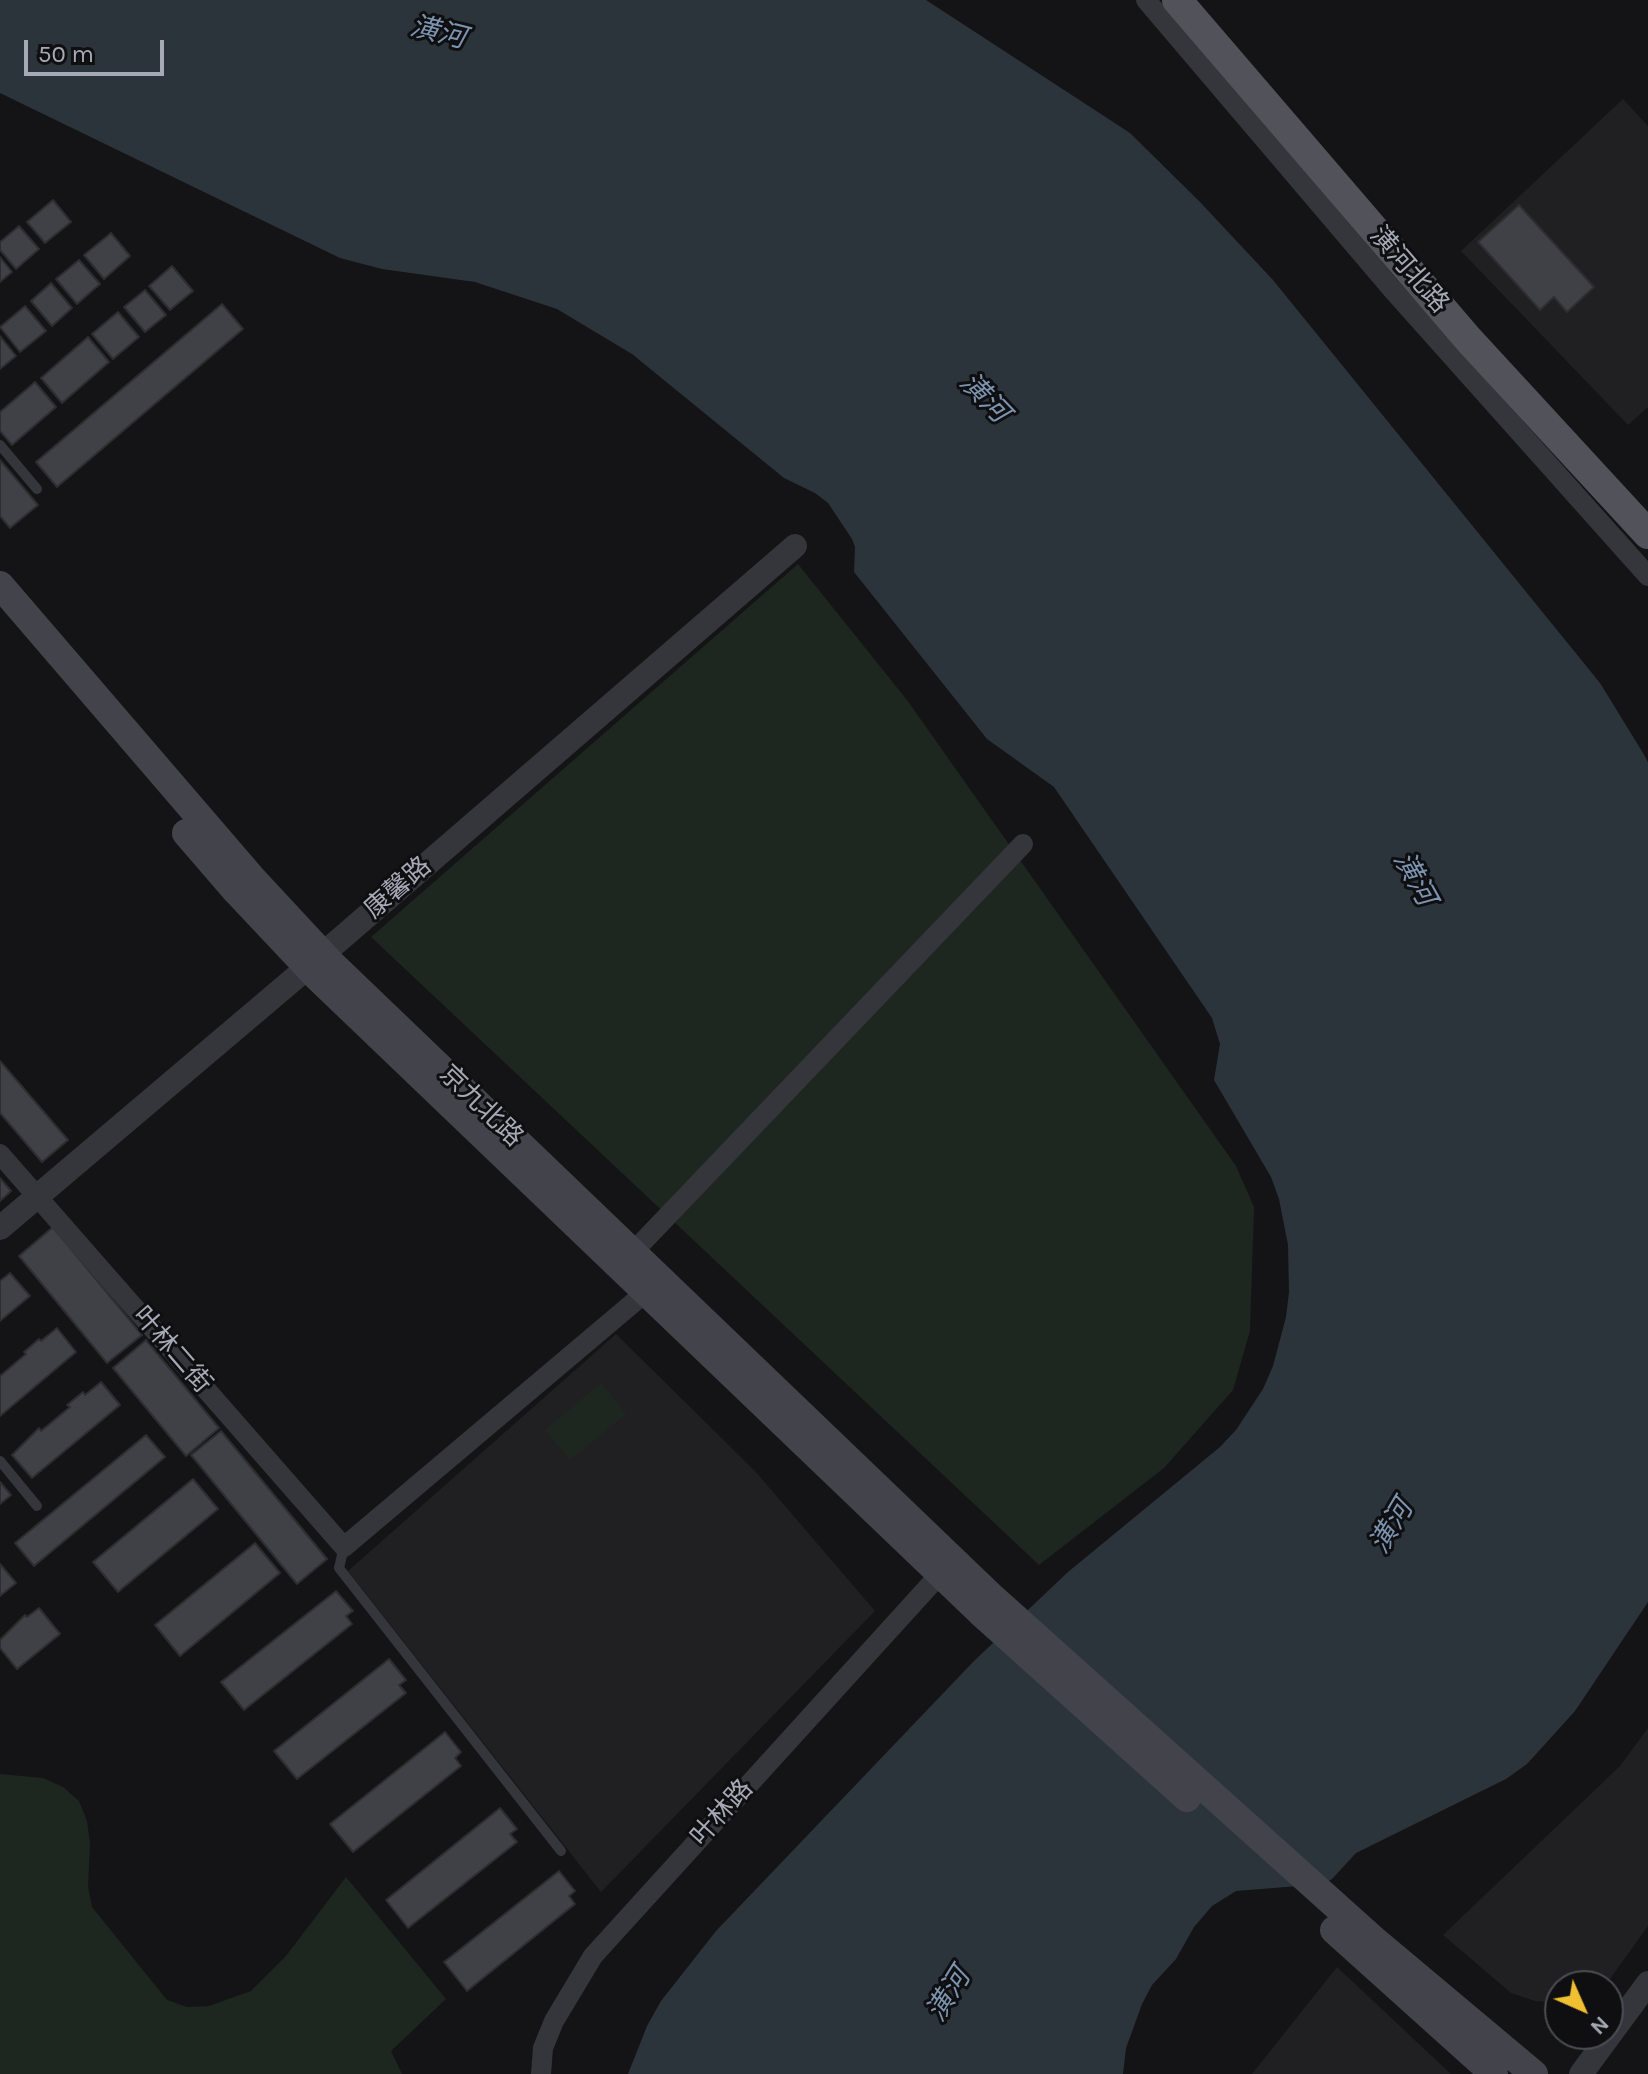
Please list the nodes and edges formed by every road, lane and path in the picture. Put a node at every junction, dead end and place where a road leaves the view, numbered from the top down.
1 (1146, 0) edge
2 (1177, 0) edge
3 (1203, 0) edge
4 (0, 445) edge
5 (37, 489) dead end
6 (1648, 505) edge
7 (1648, 534) edge
8 (795, 546) dead end
9 (1648, 576) edge
10 (0, 585) edge
11 (0, 615) edge
12 (1023, 844) dead end
13 (315, 960) junction
14 (0, 1154) edge
15 (37, 1196) junction
16 (0, 1228) edge
17 (633, 1252) junction
18 (646, 1292) junction
19 (0, 1461) edge
20 (37, 1506) dead end
21 (344, 1547) junction
22 (940, 1574) junction
23 (986, 1605) junction
24 (561, 1851) dead end
25 (1367, 1946) junction
26 (1648, 1983) edge
27 (541, 2074) edge
28 (1494, 2074) edge
29 (1534, 2074) edge
30 (1581, 2074) edge

1 - 9 street
2 - 7 main road, 潢河北路
3 - 6 main road, 潢河北路
4 - 5 lane
8 - 13 street, 康馨路
10 - 13 main road, 京九北路
11 - 13 main road, 京九北路
12 - 17 street
13 - 15 street, 康馨路
13 - 17 main road, 京九北路
13 - 18 main road, 京九北路
14 - 15 street, 叶林二街
15 - 16 street, 康馨路
15 - 21 street, 叶林二街
17 - 23 main road, 京九北路
18 - 21 street
18 - 22 main road, 京九北路
19 - 20 lane
21 - 24 lane
22 - 23 main road, 京九北路
22 - 27 street, 叶林路
23 - 25 main road
25 - 28 main road
25 - 29 main road
26 - 30 street

